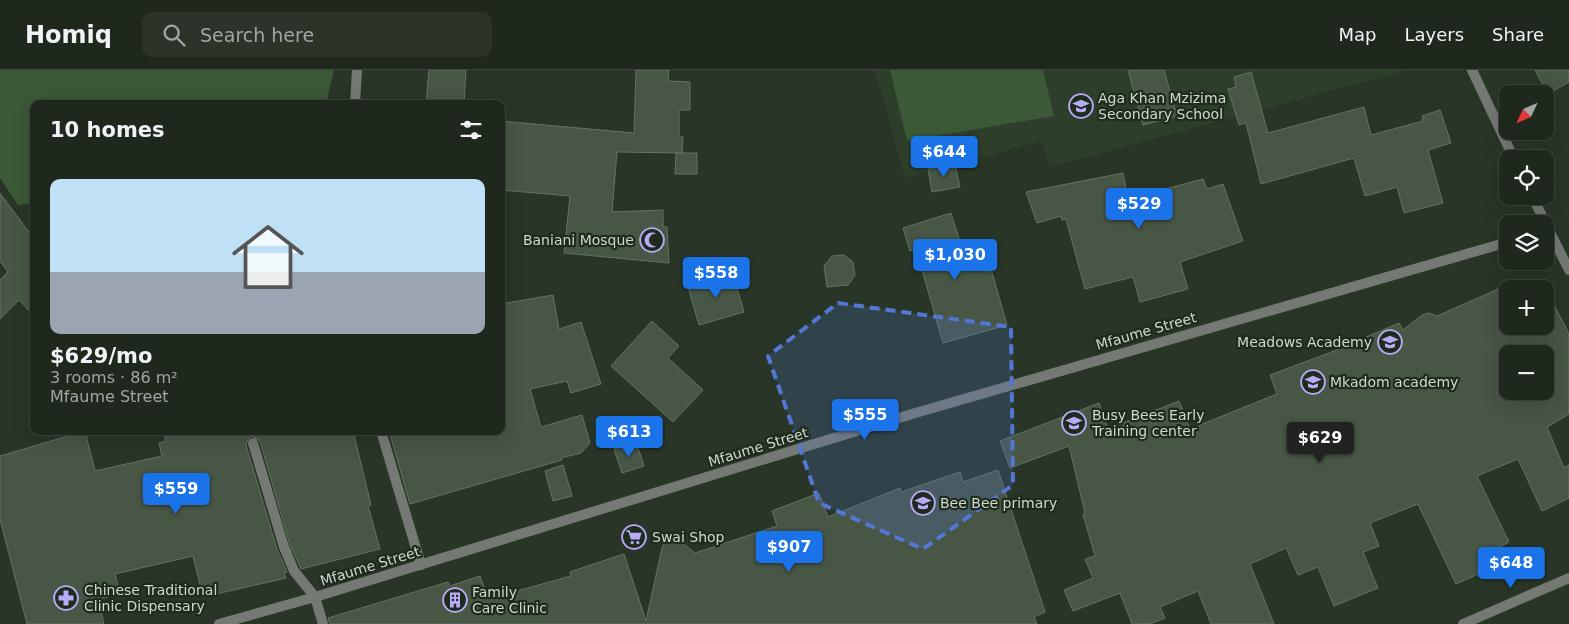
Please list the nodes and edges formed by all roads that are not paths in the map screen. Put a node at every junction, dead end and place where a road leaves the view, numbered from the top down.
1 (357, 70) edge
2 (1472, 70) edge
3 (355, 100) edge
4 (1510, 150) edge
5 (1554, 243) edge
6 (1499, 245) edge
7 (1569, 270) edge
8 (382, 435) edge
9 (253, 443) dead end
10 (421, 565) junction
11 (1569, 578) edge
12 (315, 597) junction
13 (219, 624) edge
14 (323, 624) edge
15 (1463, 624) edge

1 - 3 street
2 - 4 street
5 - 7 street
6 - 10 street, Mfaume Street
8 - 10 street
9 - 12 street
10 - 12 street, Mfaume Street
11 - 15 street
12 - 13 street, Mfaume Street
12 - 14 street

